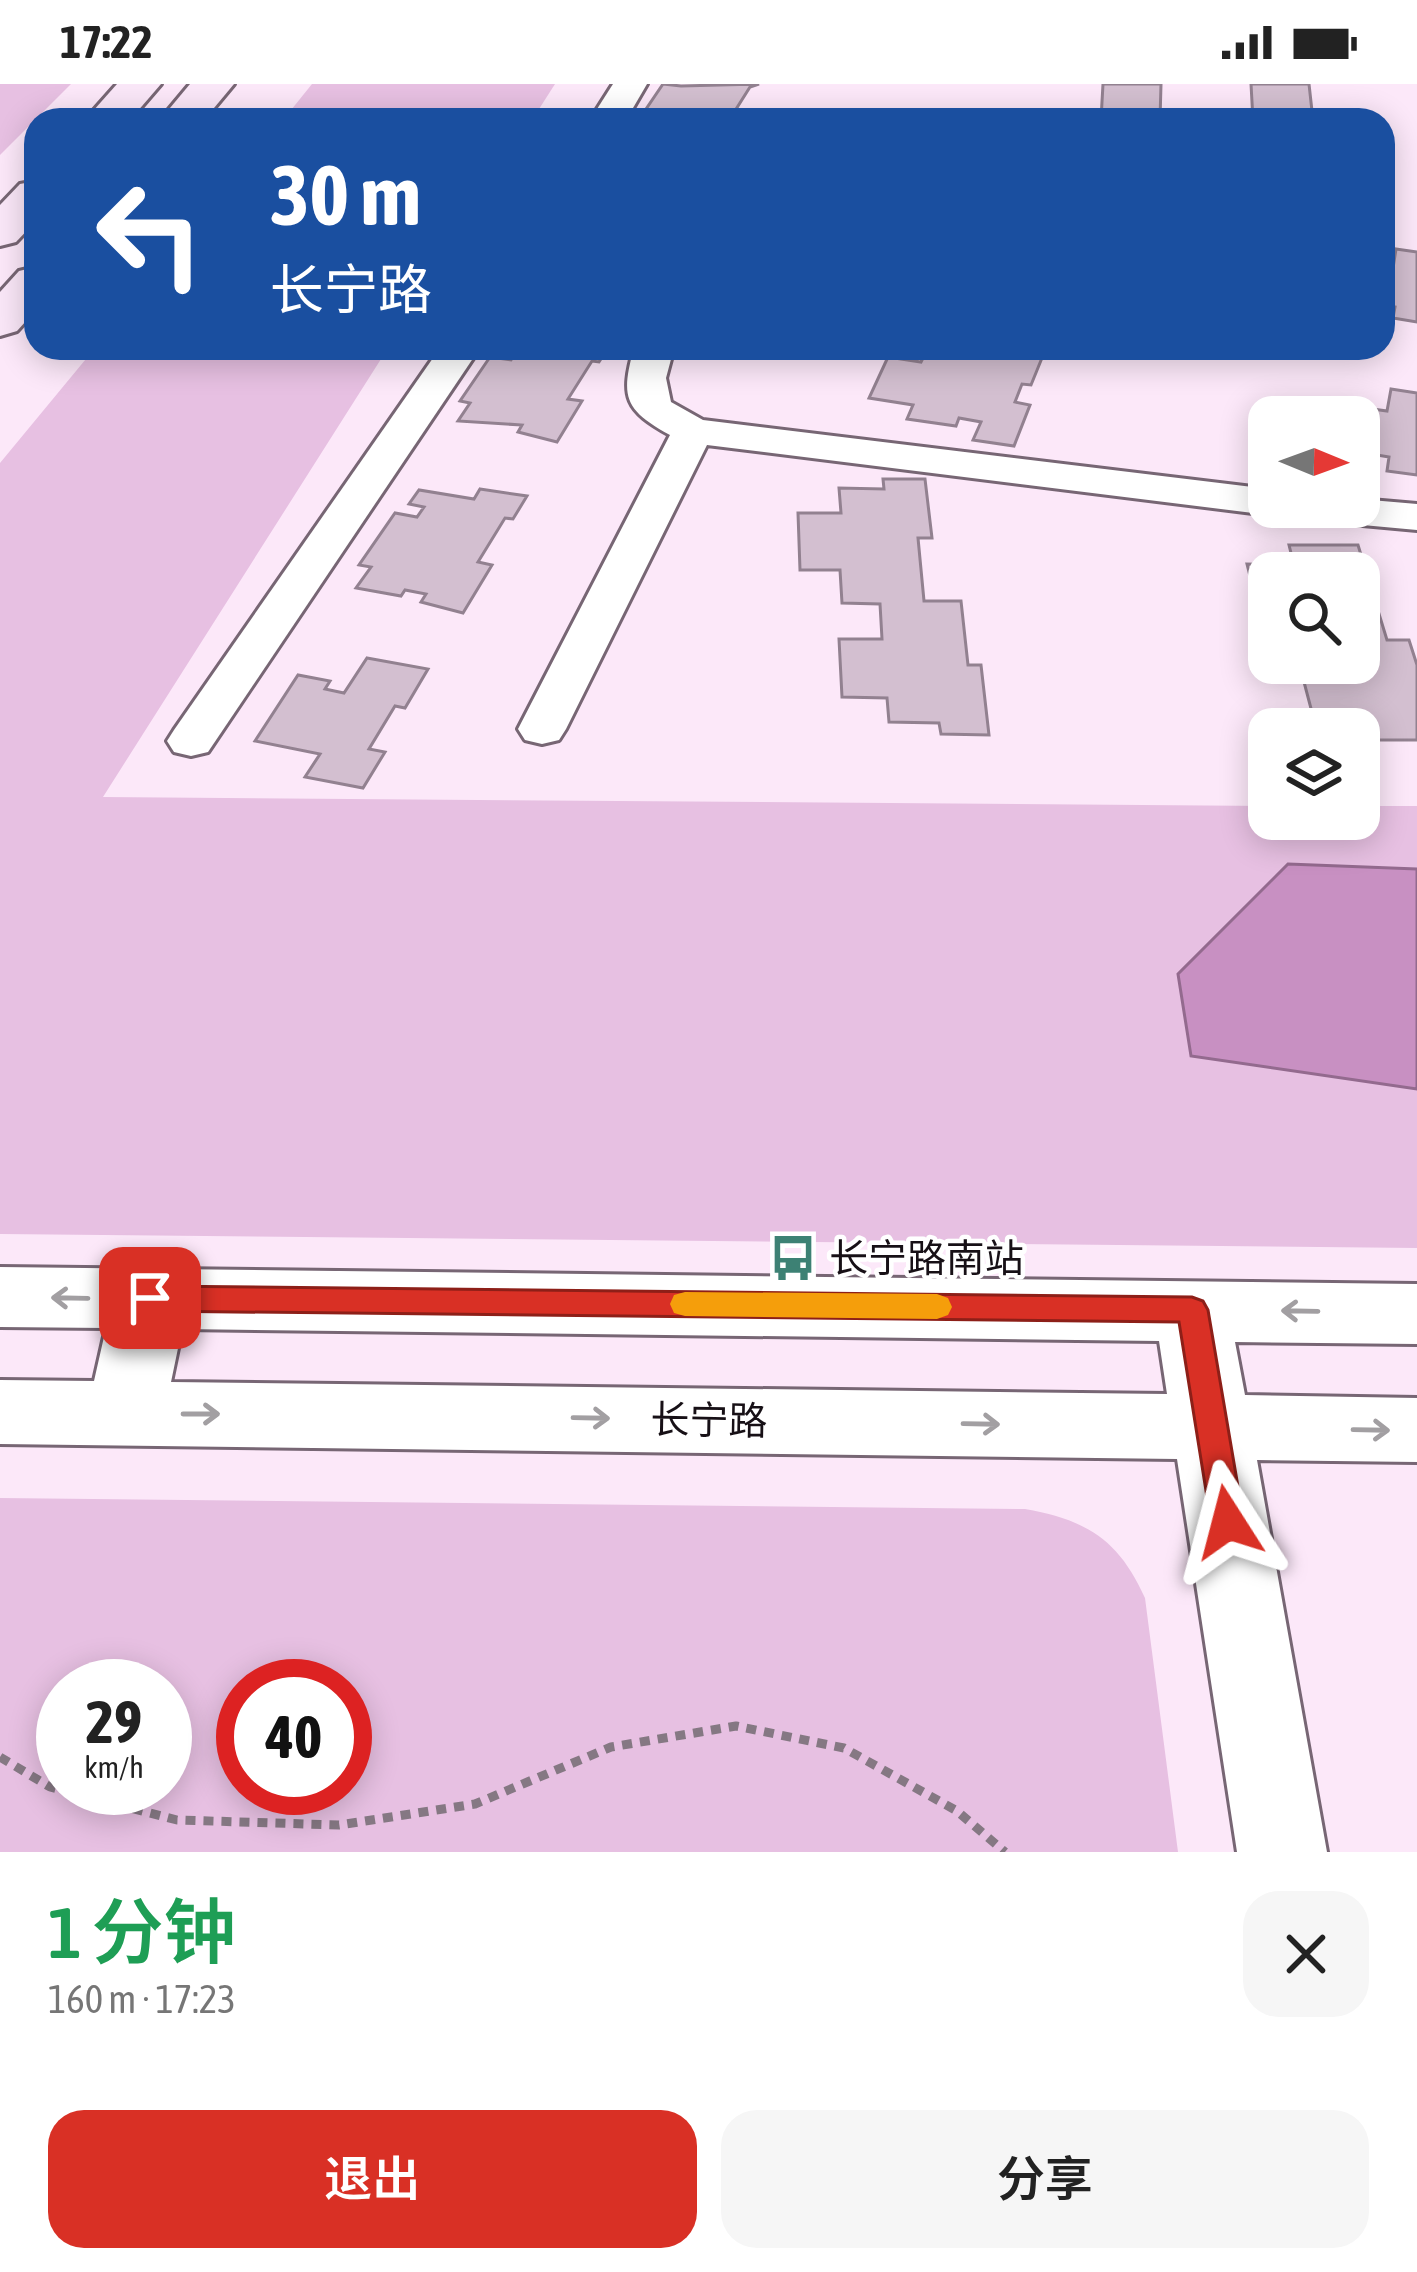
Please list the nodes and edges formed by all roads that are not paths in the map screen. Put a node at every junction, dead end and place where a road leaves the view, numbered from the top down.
1 (140, 84) edge
2 (213, 84) edge
3 (117, 108) edge
4 (192, 108) edge
5 (24, 207) edge
6 (0, 232) edge
7 (24, 294) edge
8 (0, 321) edge
9 (452, 360) edge
10 (650, 360) edge
11 (693, 431) junction
12 (1248, 499) edge
13 (1380, 514) edge
14 (1417, 517) edge
15 (542, 729) dead end
16 (191, 741) dead end
17 (0, 1297) edge
18 (150, 1298) junction
19 (1192, 1310) junction
20 (1417, 1314) edge
21 (0, 1412) edge
22 (126, 1414) junction
23 (1212, 1427) junction
24 (1417, 1430) edge
25 (1282, 1852) edge

1 - 3 main road
2 - 4 main road
5 - 6 main road
7 - 8 main road
9 - 16 street
10 - 11 street
11 - 12 street
11 - 15 street
13 - 14 street
18 -> 17 street
18 - 19 street
18 - 22 street
20 -> 19 street
19 - 23 street
21 - 22 street, 长宁路
22 -> 23 street, 长宁路
23 -> 24 street, 长宁路
23 - 25 street

